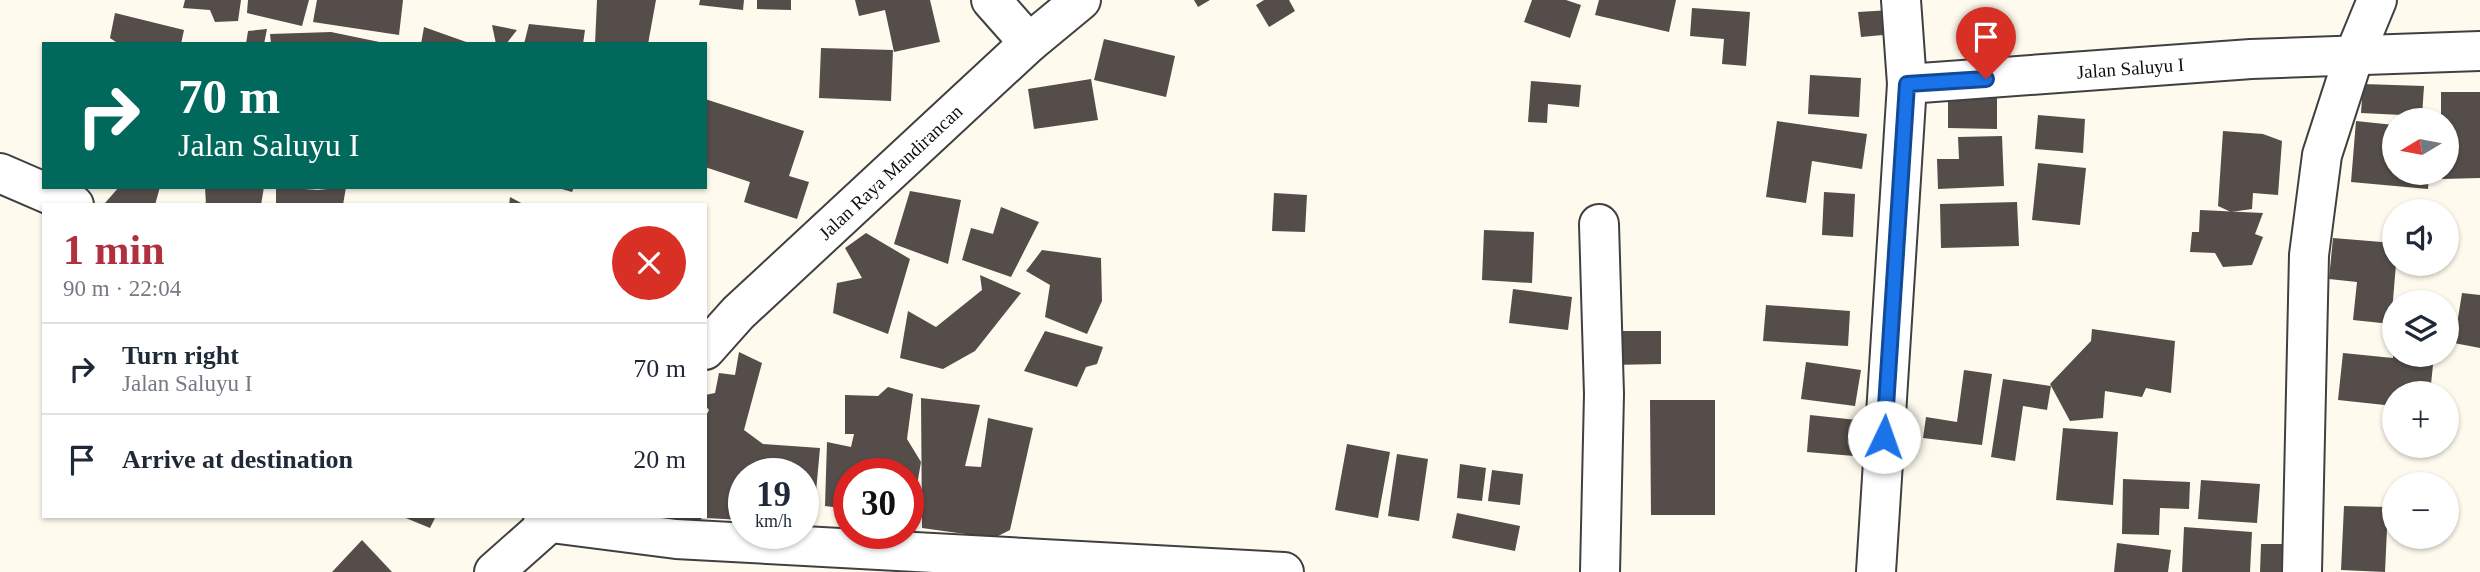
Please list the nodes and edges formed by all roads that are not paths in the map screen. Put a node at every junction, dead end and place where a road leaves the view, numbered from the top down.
1 (991, 0) edge
2 (1081, 0) edge
3 (1901, 0) edge
4 (2377, 0) edge
5 (1029, 43) junction
6 (2480, 51) edge
7 (2354, 56) junction
8 (1907, 84) junction
9 (0, 173) edge
10 (69, 203) edge
11 (1599, 224) dead end
12 (707, 347) edge
13 (550, 518) edge
14 (494, 572) edge
15 (1284, 572) edge
16 (1600, 572) edge
17 (1876, 572) edge
18 (2302, 572) edge

1 - 5 street
2 - 5 street, Jalan Raya Mandirancan
3 - 8 street
4 - 7 street
5 - 12 street, Jalan Raya Mandirancan
6 - 7 street, Jalan Saluyu I
7 - 8 street, Jalan Saluyu I
7 - 18 street
8 - 17 street
9 - 10 street
11 - 16 street
13 - 14 street
13 - 15 street

